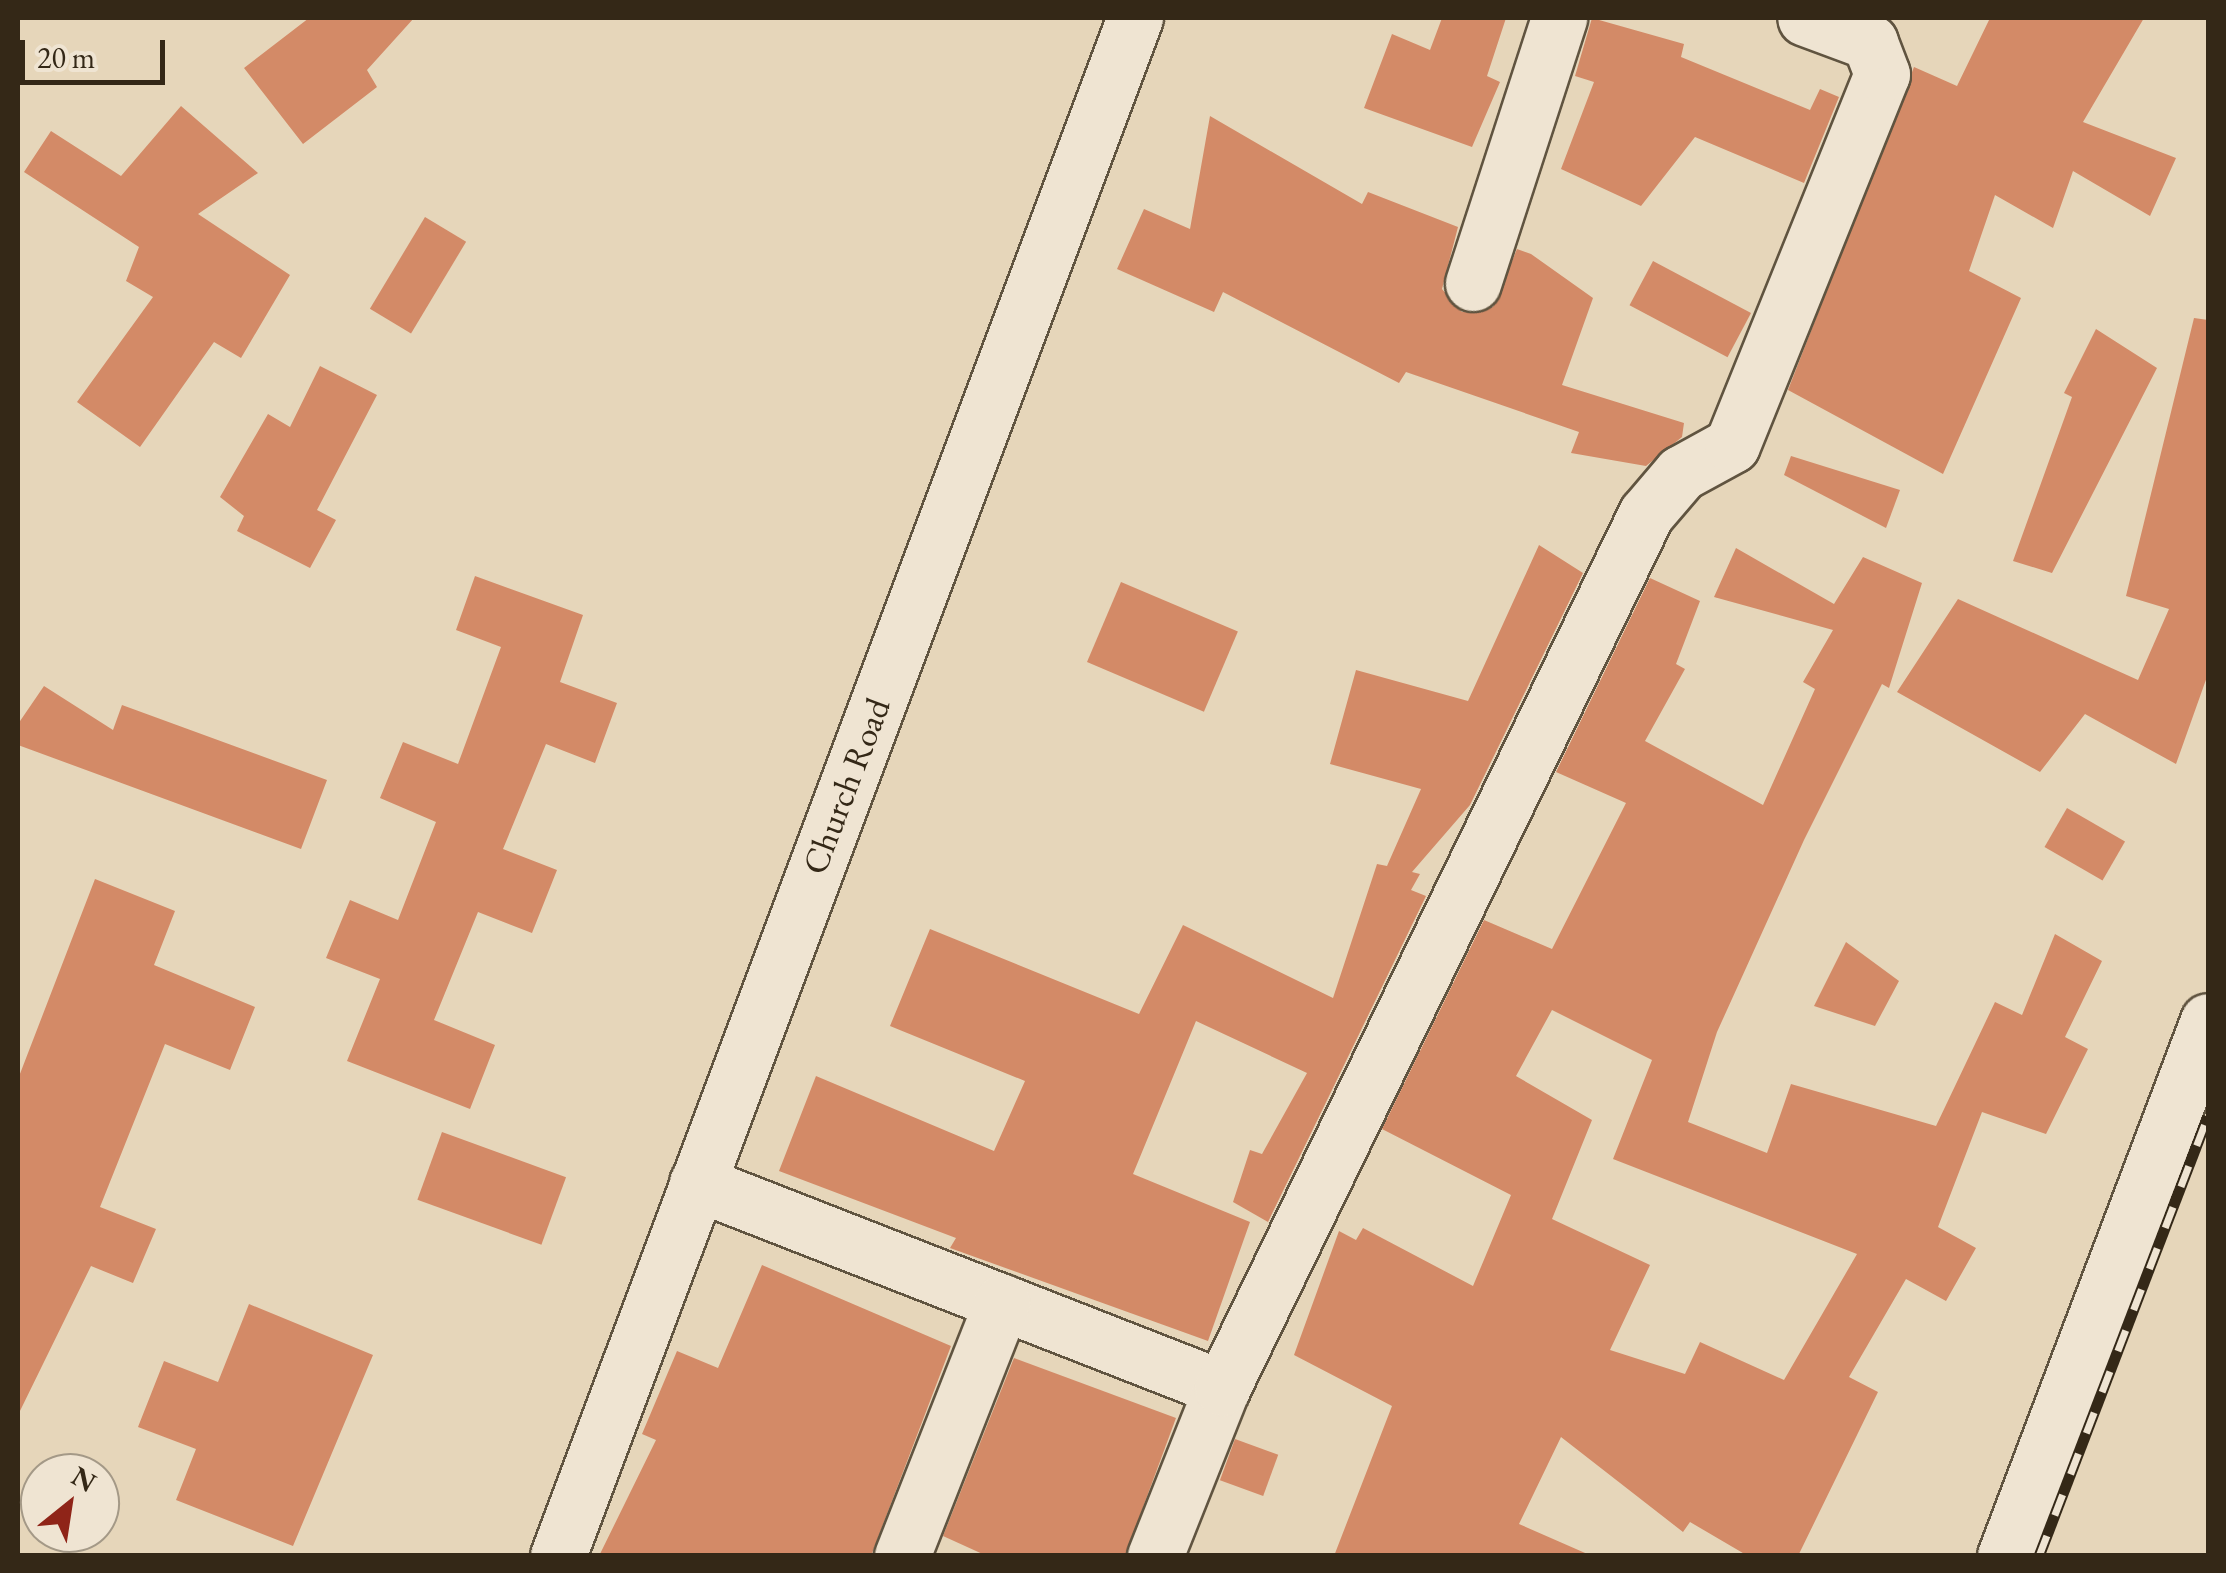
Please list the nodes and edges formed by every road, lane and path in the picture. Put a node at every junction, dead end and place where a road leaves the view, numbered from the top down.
1 (1136, 18) edge
2 (1559, 18) edge
3 (1805, 18) edge
4 (1472, 283) dead end
5 (2208, 1022) edge
6 (698, 1183) junction
7 (1002, 1302) junction
8 (1222, 1388) junction
9 (558, 1556) edge
10 (902, 1556) edge
11 (1156, 1556) edge
12 (2005, 1556) edge

1 - 6 street, Church Road
2 - 4 street
3 - 8 street
5 - 12 street
6 - 7 street
6 - 9 street, Church Road
7 - 8 street
7 - 10 street
8 - 11 street

